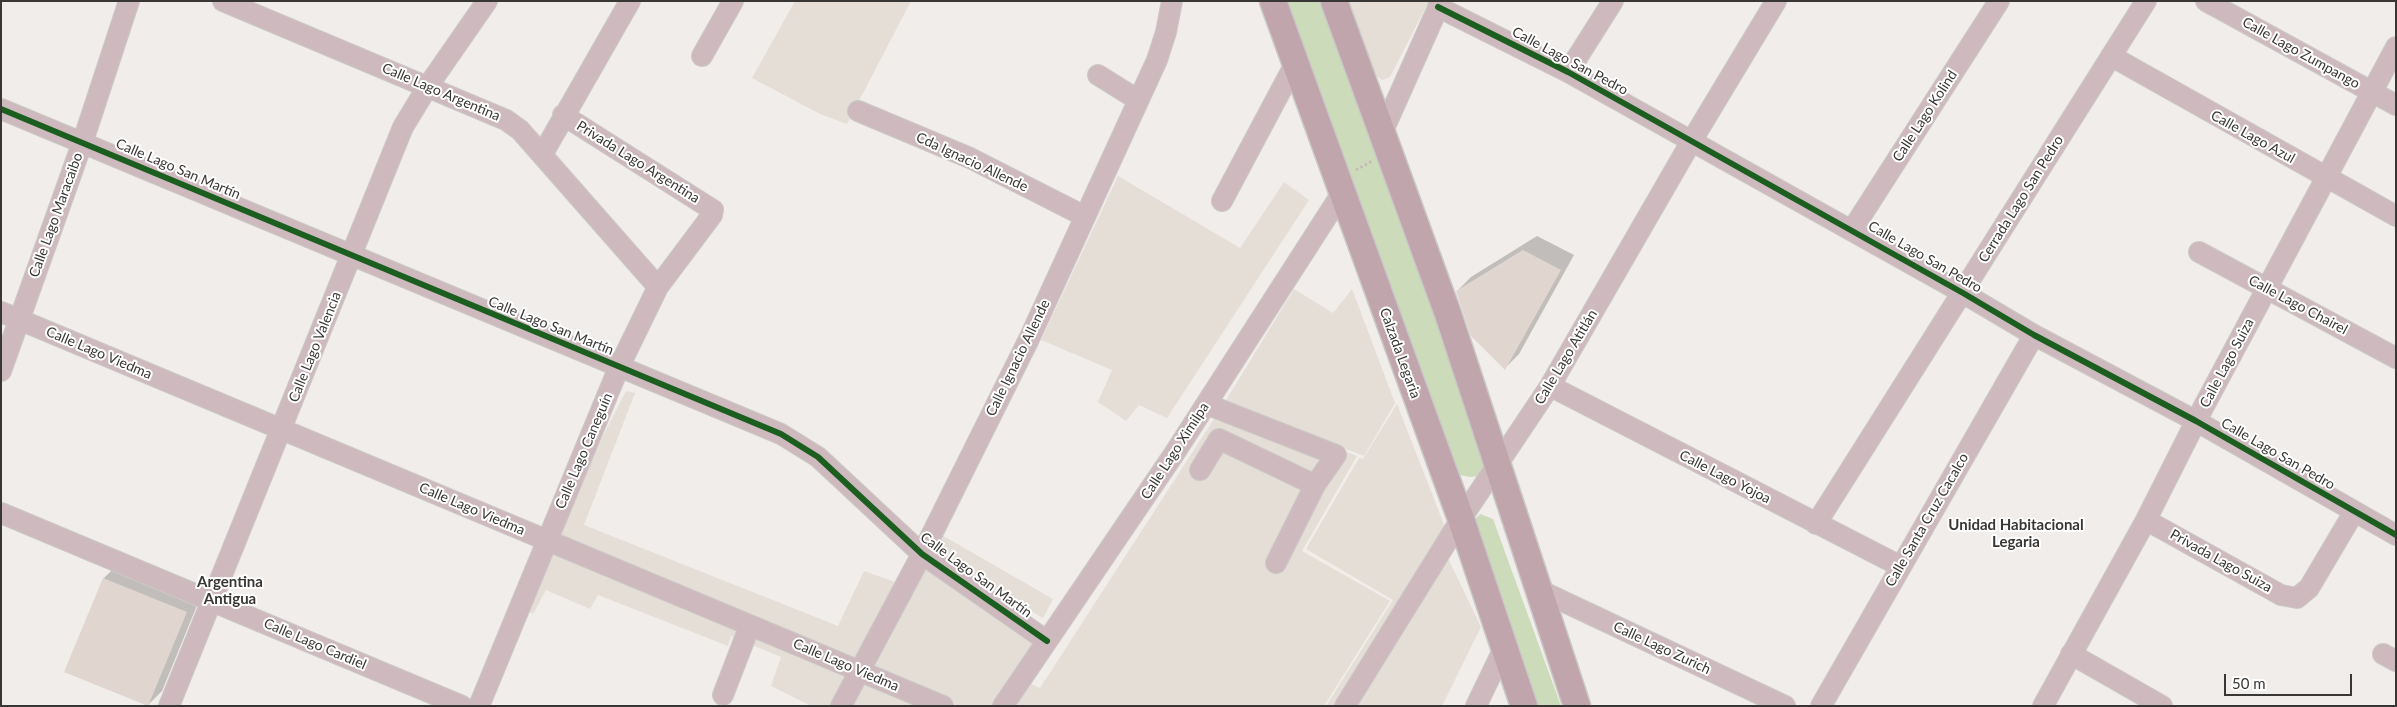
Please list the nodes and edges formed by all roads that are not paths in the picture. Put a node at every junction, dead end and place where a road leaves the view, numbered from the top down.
1 (129, 1) edge
2 (223, 1) edge
3 (487, 1) edge
4 (733, 1) edge
5 (1172, 1) edge
6 (1273, 1) edge
7 (1334, 1) edge
8 (1613, 1) edge
9 (1776, 1) edge
10 (1999, 1) edge
11 (2146, 1) edge
12 (2206, 1) edge
13 (626, 3) edge
14 (1439, 4) edge
15 (2396, 47) edge
16 (702, 56) dead end
17 (2111, 56) junction
18 (1296, 62) junction
19 (1568, 72) junction
20 (1098, 76) dead end
21 (428, 86) junction
22 (2371, 92) junction
23 (1138, 100) junction
24 (2396, 105) edge
25 (1, 109) edge
26 (858, 111) dead end
27 (563, 116) junction
28 (83, 141) junction
29 (1386, 141) junction
30 (1691, 142) junction
31 (542, 155) junction
32 (2325, 178) junction
33 (1340, 186) junction
34 (1222, 201) dead end
35 (713, 210) joint
36 (1084, 216) junction
37 (2396, 216) edge
38 (1852, 230) junction
39 (2200, 252) dead end
40 (351, 257) junction
41 (658, 287) junction
42 (2268, 289) junction
43 (1963, 293) junction
44 (10, 316) edge
45 (2034, 335) junction
46 (2396, 358) edge
47 (619, 367) junction
48 (1, 371) edge
49 (1550, 386) junction
50 (1206, 404) junction
51 (2196, 421) junction
52 (282, 430) junction
53 (1499, 464) junction
54 (1200, 470) dead end
55 (1315, 484) junction
56 (2354, 512) junction
57 (1, 513) edge
58 (1461, 520) junction
59 (2146, 520) junction
60 (1816, 524) junction
61 (2396, 535) edge
62 (547, 540) junction
63 (922, 554) junction
64 (1276, 563) dead end
65 (1900, 566) junction
66 (1539, 590) junction
67 (212, 601) junction
68 (750, 625) junction
69 (1047, 641) junction
70 (1504, 648) junction
71 (2071, 654) junction
72 (862, 670) junction
73 (723, 694) dead end
74 (169, 706) edge
75 (462, 706) edge
76 (478, 706) edge
77 (841, 706) edge
78 (944, 706) edge
79 (1003, 706) edge
80 (1346, 706) edge
81 (1476, 706) edge
82 (1524, 706) edge
83 (1577, 706) edge
84 (1785, 706) edge
85 (1821, 706) edge
86 (2043, 706) edge
87 (2162, 706) edge

1 - 28 street, Calle Lago Maracaibo
2 - 21 street, Calle Lago Argentina
3 - 21 street, Calle Lago Valencia
4 - 16 street
5 - 23 street, Calle Ignacio Allende
6 - 18 main road, Calzada Legaria
7 - 29 main road
8 - 19 street
9 - 30 street, Calle Lago Atitlán
10 - 38 street, Calle Lago Kolind
11 - 17 street, Cerrada Lago San Pedro
12 - 22 street, Calle Lago Zumpango
13 - 27 street
14 - 19 street, Calle Lago San Pedro
14 - 29 street
15 - 22 street, Calle Lago Suiza
17 - 32 street, Calle Lago Azul
17 - 43 street, Cerrada Lago San Pedro
18 - 33 main road, Calzada Legaria
18 - 34 street
19 - 30 street, Calle Lago San Pedro
20 - 23 street
21 - 31 street, Calle Lago Argentina
21 - 40 street, Calle Lago Valencia
22 - 24 street, Calle Lago Zumpango
22 - 32 street, Calle Lago Suiza
23 - 36 street, Calle Ignacio Allende
25 - 28 street, Calle Lago San Martín
26 - 36 street, Cda Ignacio Allende
27 - 31 street
27 - 35 street, Privada Lago Argentina
28 - 40 street, Calle Lago San Martín
28 - 44 street, Calle Lago Maracaibo
29 - 53 main road
30 - 38 street, Calle Lago San Pedro
30 - 49 street, Calle Lago Atitlán
31 - 41 street, Calle Lago Argentina
32 - 37 street, Calle Lago Azul
32 - 42 street, Calle Lago Suiza
33 - 50 street, Calle Lago Ximilpa
33 - 58 main road, Calzada Legaria
35 - 41 street, Calle Lago Caneguín
36 - 63 street, Calle Ignacio Allende
38 - 43 street, Calle Lago San Pedro
39 - 42 street, Calle Lago Chairel
40 - 47 street, Calle Lago San Martín
40 - 52 street, Calle Lago Valencia
41 - 47 street, Calle Lago Caneguín
42 - 46 street, Calle Lago Chairel
42 - 51 street, Calle Lago Suiza
43 - 45 street, Calle Lago San Pedro
43 - 60 street, Cerrada Lago San Pedro
44 - 48 street, Calle Lago Maracaibo
44 - 52 street, Calle Lago Viedma
45 - 51 street, Calle Lago San Pedro
45 - 65 street, Calle Santa Cruz Cacalco
47 - 62 street, Calle Lago Caneguín
47 - 63 street, Calle Lago San Martín
49 - 53 street, Calle Lago Atitlán
49 - 60 street, Calle Lago Yojoa
50 - 55 street
50 - 69 street, Calle Lago Ximilpa
51 - 56 street, Calle Lago San Pedro
51 - 59 street, Calle Lago Suiza
52 - 62 street, Calle Lago Viedma
52 - 67 street, Calle Lago Valencia
53 - 58 street, Calle Lago Atitlán
53 - 66 main road
54 - 55 street
55 - 64 street
56 - 59 street, Privada Lago Suiza
56 - 61 street, Calle Lago San Pedro
57 - 67 street, Calle Lago Cardiel
58 - 70 main road, Calzada Legaria
58 - 80 street, Calle Lago Atitlán
59 - 71 street, Calle Lago Suiza
60 - 65 street, Calle Lago Yojoa
62 - 68 street, Calle Lago Viedma
62 - 76 street, Calle Lago Caneguín
63 - 69 street, Calle Lago San Martín
63 - 72 street, Calle Ignacio Allende
65 - 85 street, Calle Santa Cruz Cacalco
66 - 83 main road
66 - 84 street, Calle Lago Zurich
67 - 74 street, Calle Lago Valencia
67 - 75 street, Calle Lago Cardiel
68 - 72 street, Calle Lago Viedma
68 - 73 street
69 - 79 street, Calle Lago Ximilpa
70 - 81 street
70 - 82 main road, Calzada Legaria
71 - 86 street, Calle Lago Suiza
71 - 87 street
72 - 77 street, Calle Ignacio Allende
72 - 78 street, Calle Lago Viedma

